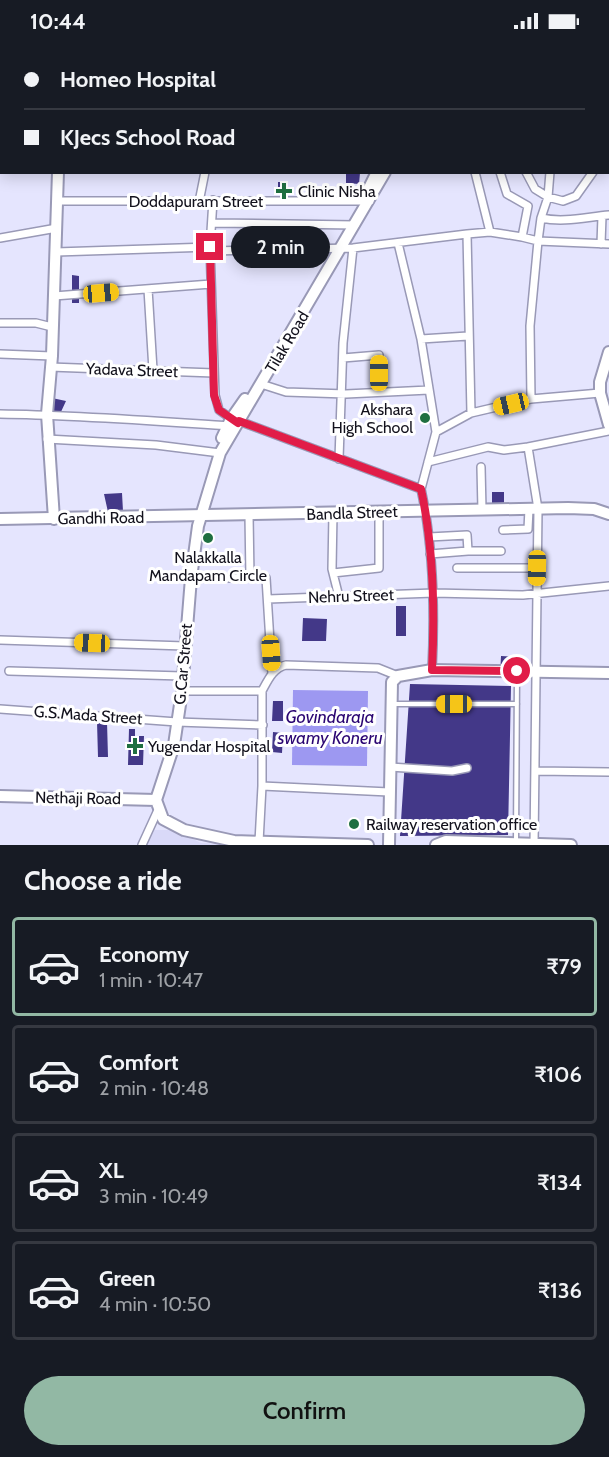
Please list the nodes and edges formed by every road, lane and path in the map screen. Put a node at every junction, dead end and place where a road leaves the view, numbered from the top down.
1 (58, 174) edge
2 (205, 174) edge
3 (376, 174) edge
4 (384, 174) edge
5 (475, 174) edge
6 (501, 174) edge
7 (527, 174) edge
8 (550, 174) edge
9 (592, 174) edge
10 (548, 197) junction
11 (213, 200) junction
12 (58, 201) junction
13 (366, 201) junction
14 (199, 202) junction
15 (606, 215) edge
16 (541, 218) junction
17 (213, 223) junction
18 (352, 225) junction
19 (57, 228) junction
20 (490, 232) junction
21 (467, 234) junction
22 (522, 237) junction
23 (0, 238) edge
24 (538, 241) junction
25 (398, 243) junction
26 (605, 244) edge
27 (343, 248) junction
28 (210, 249) junction
29 (56, 252) junction
30 (212, 284) junction
31 (148, 289) junction
32 (54, 297) junction
33 (0, 323) edge
34 (52, 327) junction
35 (468, 336) junction
36 (421, 339) junction
37 (609, 352) edge
38 (0, 354) edge
39 (343, 358) junction
40 (51, 361) junction
41 (153, 370) junction
42 (214, 373) junction
43 (261, 384) junction
44 (603, 388) edge
45 (429, 390) junction
46 (379, 392) junction
47 (341, 394) junction
48 (531, 399) junction
49 (471, 413) junction
50 (0, 414) edge
51 (46, 414) junction
52 (235, 423) junction
53 (609, 425) edge
54 (609, 431) edge
55 (436, 432) junction
56 (47, 439) junction
57 (528, 447) junction
58 (218, 453) junction
59 (339, 459) junction
60 (428, 462) junction
61 (481, 467) dead end
62 (421, 489) junction
63 (533, 509) junction
64 (426, 510) junction
65 (482, 510) junction
66 (333, 513) junction
67 (379, 513) junction
68 (609, 514) edge
69 (249, 515) junction
70 (0, 519) edge
71 (54, 519) junction
72 (198, 520) junction
73 (503, 530) dead end
74 (429, 537) junction
75 (468, 551) junction
76 (501, 551) dead end
77 (430, 554) junction
78 (457, 568) dead end
79 (537, 568) junction
80 (333, 573) junction
81 (191, 578) junction
82 (250, 578) junction
83 (609, 586) edge
84 (434, 593) junction
85 (537, 594) junction
86 (339, 597) junction
87 (268, 599) junction
88 (0, 639) edge
89 (185, 646) junction
90 (432, 670) junction
91 (9, 671) dead end
92 (517, 671) junction
93 (537, 671) junction
94 (609, 673) edge
95 (272, 674) junction
96 (182, 676) junction
97 (398, 676) junction
98 (182, 691) junction
99 (262, 691) junction
100 (391, 704) junction
101 (517, 704) junction
102 (0, 709) edge
103 (177, 722) junction
104 (263, 724) junction
105 (390, 768) junction
106 (467, 768) dead end
107 (536, 771) junction
108 (609, 772) edge
109 (262, 786) junction
110 (389, 792) junction
111 (0, 796) edge
112 (157, 805) junction
113 (259, 842) junction
114 (516, 843) junction
115 (142, 845) edge
116 (368, 845) edge
117 (389, 845) edge
118 (436, 845) edge
119 (534, 845) edge
120 (571, 845) edge

1 - 12 street
2 - 14 street
3 - 13 street, Tilak Road
4 - 13 street, Tilak Road
5 - 20 street
6 - 22 street
7 - 10 street
8 - 10 street
9 - 10 street
10 - 16 street
11 - 13 street, Doddapuram Street
11 - 14 street, Doddapuram Street
11 - 17 street
12 - 14 street, Doddapuram Street
12 - 19 street
13 - 18 street, Tilak Road
15 - 16 street
15 - 26 street
16 - 24 street
17 - 18 street
17 - 28 street
18 - 27 street, Tilak Road
19 - 23 street
19 - 29 street
20 - 21 street
20 - 22 street
21 - 25 street
21 - 35 street
22 - 24 street
24 - 26 street
24 - 48 street
25 - 27 street
25 - 36 street
27 - 28 street
27 - 39 street
27 - 43 street, Tilak Road
27 - 52 street, Tilak Road
28 - 29 street
28 - 30 street
29 - 32 street
30 - 31 street
30 - 42 street
31 - 32 street
31 - 41 street
32 - 34 street
33 - 34 street
34 - 40 street
35 - 36 street
35 - 49 street
36 - 45 street
37 - 44 street
38 - 40 street, Yadava Street
39 - 46 street
39 - 47 street
40 - 41 street, Yadava Street
40 - 51 street
41 - 42 street, Yadava Street
42 - 52 street
43 - 47 street
43 - 52 street, Tilak Road
44 - 48 street
44 - 53 street
45 - 46 street
45 - 55 street
46 - 47 street
47 - 59 street
48 - 49 street
49 - 55 street
50 - 51 street
51 - 52 street
51 - 56 street
52 - 58 street, Tilak Road
52 - 59 street
54 - 57 street
55 - 60 street
56 - 58 street
56 - 71 street
57 - 60 street
57 - 63 street
58 - 72 street, Tilak Road
59 - 62 street
60 - 62 street
61 - 65 street
62 - 64 street
63 - 65 street, Bandla Street
63 - 68 street, Bandla Street
63 - 73 street
63 - 79 street
64 - 65 street, Bandla Street
64 - 67 street, Bandla Street
64 - 74 street
66 - 67 street, Bandla Street
66 - 69 street, Bandla Street
66 - 80 street
67 - 80 street
69 - 72 street, Bandla Street
69 - 82 street
70 - 71 street, Gandhi Road
71 - 72 street, Gandhi Road
72 - 81 street, G.Car Street
74 - 75 street
74 - 77 street
75 - 76 street
75 - 77 street
77 - 84 street
78 - 79 street
79 - 85 street
80 - 86 street
81 - 82 street
81 - 89 street, G.Car Street
82 - 87 street
83 - 85 street, Nehru Street
84 - 85 street, Nehru Street
84 - 86 street, Nehru Street
84 - 90 street
85 - 93 street
86 - 87 street, Nehru Street
87 - 95 street
88 - 89 street
89 - 96 street, G.Car Street
90 - 92 street
90 - 97 street
91 - 96 street
92 - 93 street
92 - 101 lane
93 - 94 street
93 - 107 street
95 - 97 street
95 - 99 street
96 - 98 street, G.Car Street
97 - 100 street
98 - 99 street
98 - 103 street, G.Car Street
99 - 104 street
100 - 101 lane
100 - 105 street
101 - 114 lane
102 - 103 street, G.S.Mada Street
103 - 104 street, G.S.Mada Street
103 - 112 street, G.Car Street
104 - 109 street
105 - 106 street
105 - 110 street
107 - 108 street
107 - 119 street
109 - 110 street
109 - 113 street
110 - 117 street
111 - 112 street, Nethaji Road
112 - 113 street
112 - 115 street
113 - 116 street
114 - 118 street
114 - 119 street
119 - 120 street

